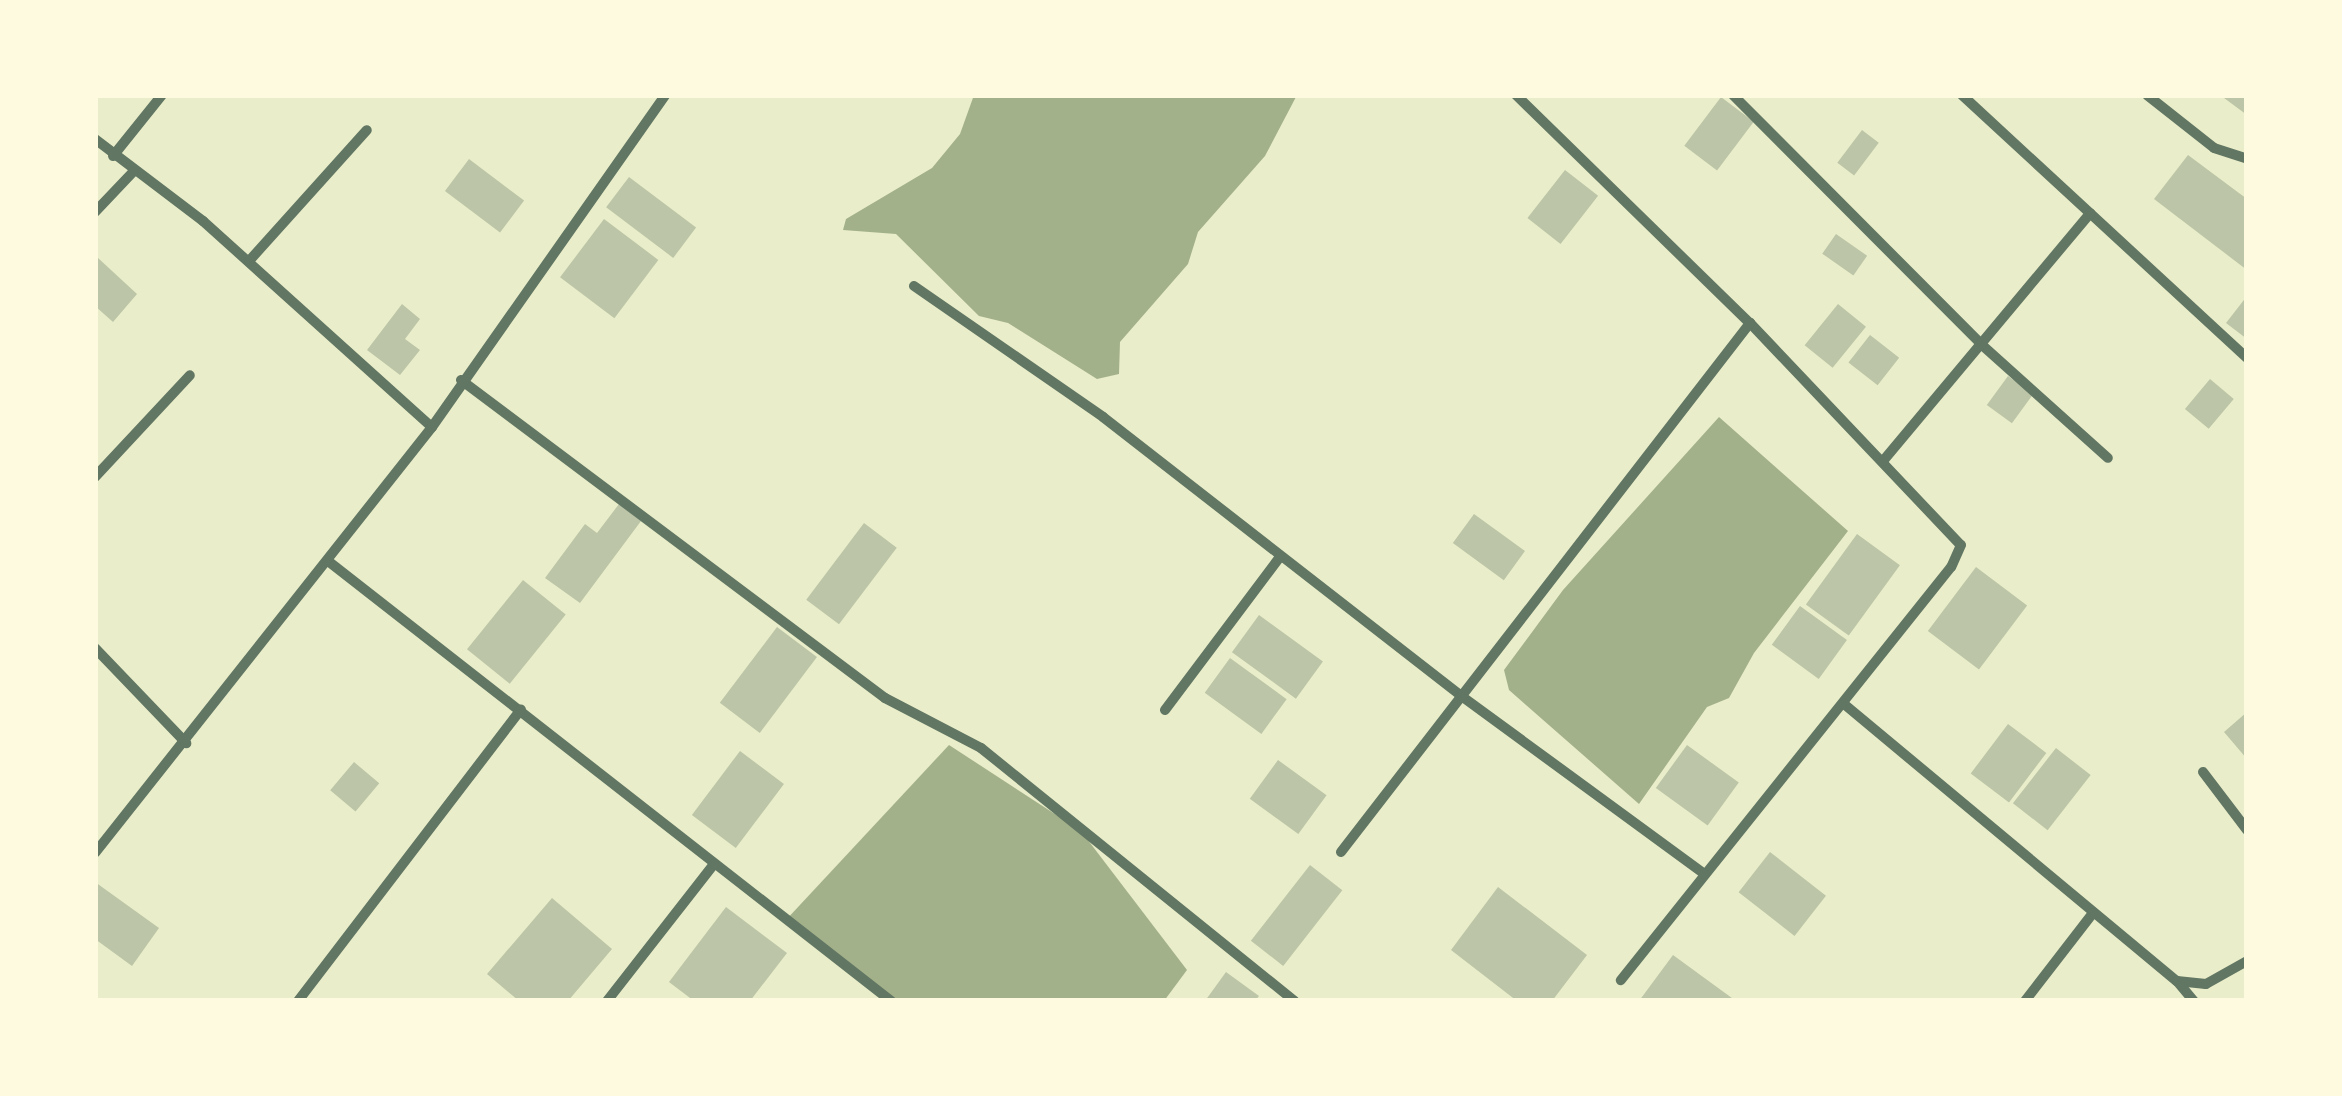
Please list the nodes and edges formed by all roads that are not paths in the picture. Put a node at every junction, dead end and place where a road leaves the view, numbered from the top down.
1 (162, 95) edge
2 (665, 95) edge
3 (1516, 95) edge
4 (1734, 95) edge
5 (1962, 95) edge
6 (2146, 95) edge
7 (367, 130) dead end
8 (95, 139) edge
9 (113, 156) junction
10 (2247, 160) edge
11 (133, 172) junction
12 (95, 212) edge
13 (2090, 212) junction
14 (250, 261) junction
15 (914, 286) dead end
16 (1750, 323) junction
17 (1982, 344) junction
18 (2247, 358) edge
19 (190, 376) dead end
20 (461, 380) junction
21 (432, 427) junction
22 (2108, 458) dead end
23 (1883, 461) junction
24 (95, 476) edge
25 (1280, 557) junction
26 (328, 561) junction
27 (95, 648) edge
28 (1460, 695) junction
29 (1844, 704) junction
30 (520, 709) junction
31 (1165, 710) dead end
32 (186, 742) junction
33 (2203, 772) dead end
34 (2247, 830) edge
35 (1341, 852) dead end
36 (95, 853) edge
37 (714, 864) junction
38 (1705, 874) junction
39 (2093, 912) junction
40 (2247, 962) edge
41 (1621, 980) dead end
42 (2177, 982) junction
43 (298, 1001) edge
44 (606, 1001) edge
45 (891, 1001) edge
46 (1295, 1001) edge
47 (2025, 1001) edge
48 (2194, 1001) edge

1 - 9 street
2 - 20 street
3 - 16 street
4 - 17 street
5 - 13 street
6 - 10 street
7 - 14 street
8 - 9 street
9 - 11 street
11 - 12 street
11 - 14 street
13 - 17 street
13 - 18 street
14 - 21 street
15 - 25 street
16 - 23 street
16 - 28 street
17 - 22 street
17 - 23 street
19 - 24 street
20 - 21 street
20 - 46 street
21 - 26 street
23 - 29 street
25 - 28 street
25 - 31 street
26 - 30 street
26 - 32 street
27 - 32 street
28 - 35 street
28 - 38 street
29 - 38 street
29 - 39 street
30 - 37 street
30 - 43 street
32 - 36 street
33 - 34 street
37 - 44 street
37 - 45 street
38 - 41 street
39 - 42 street
39 - 47 street
40 - 42 street
42 - 48 street

